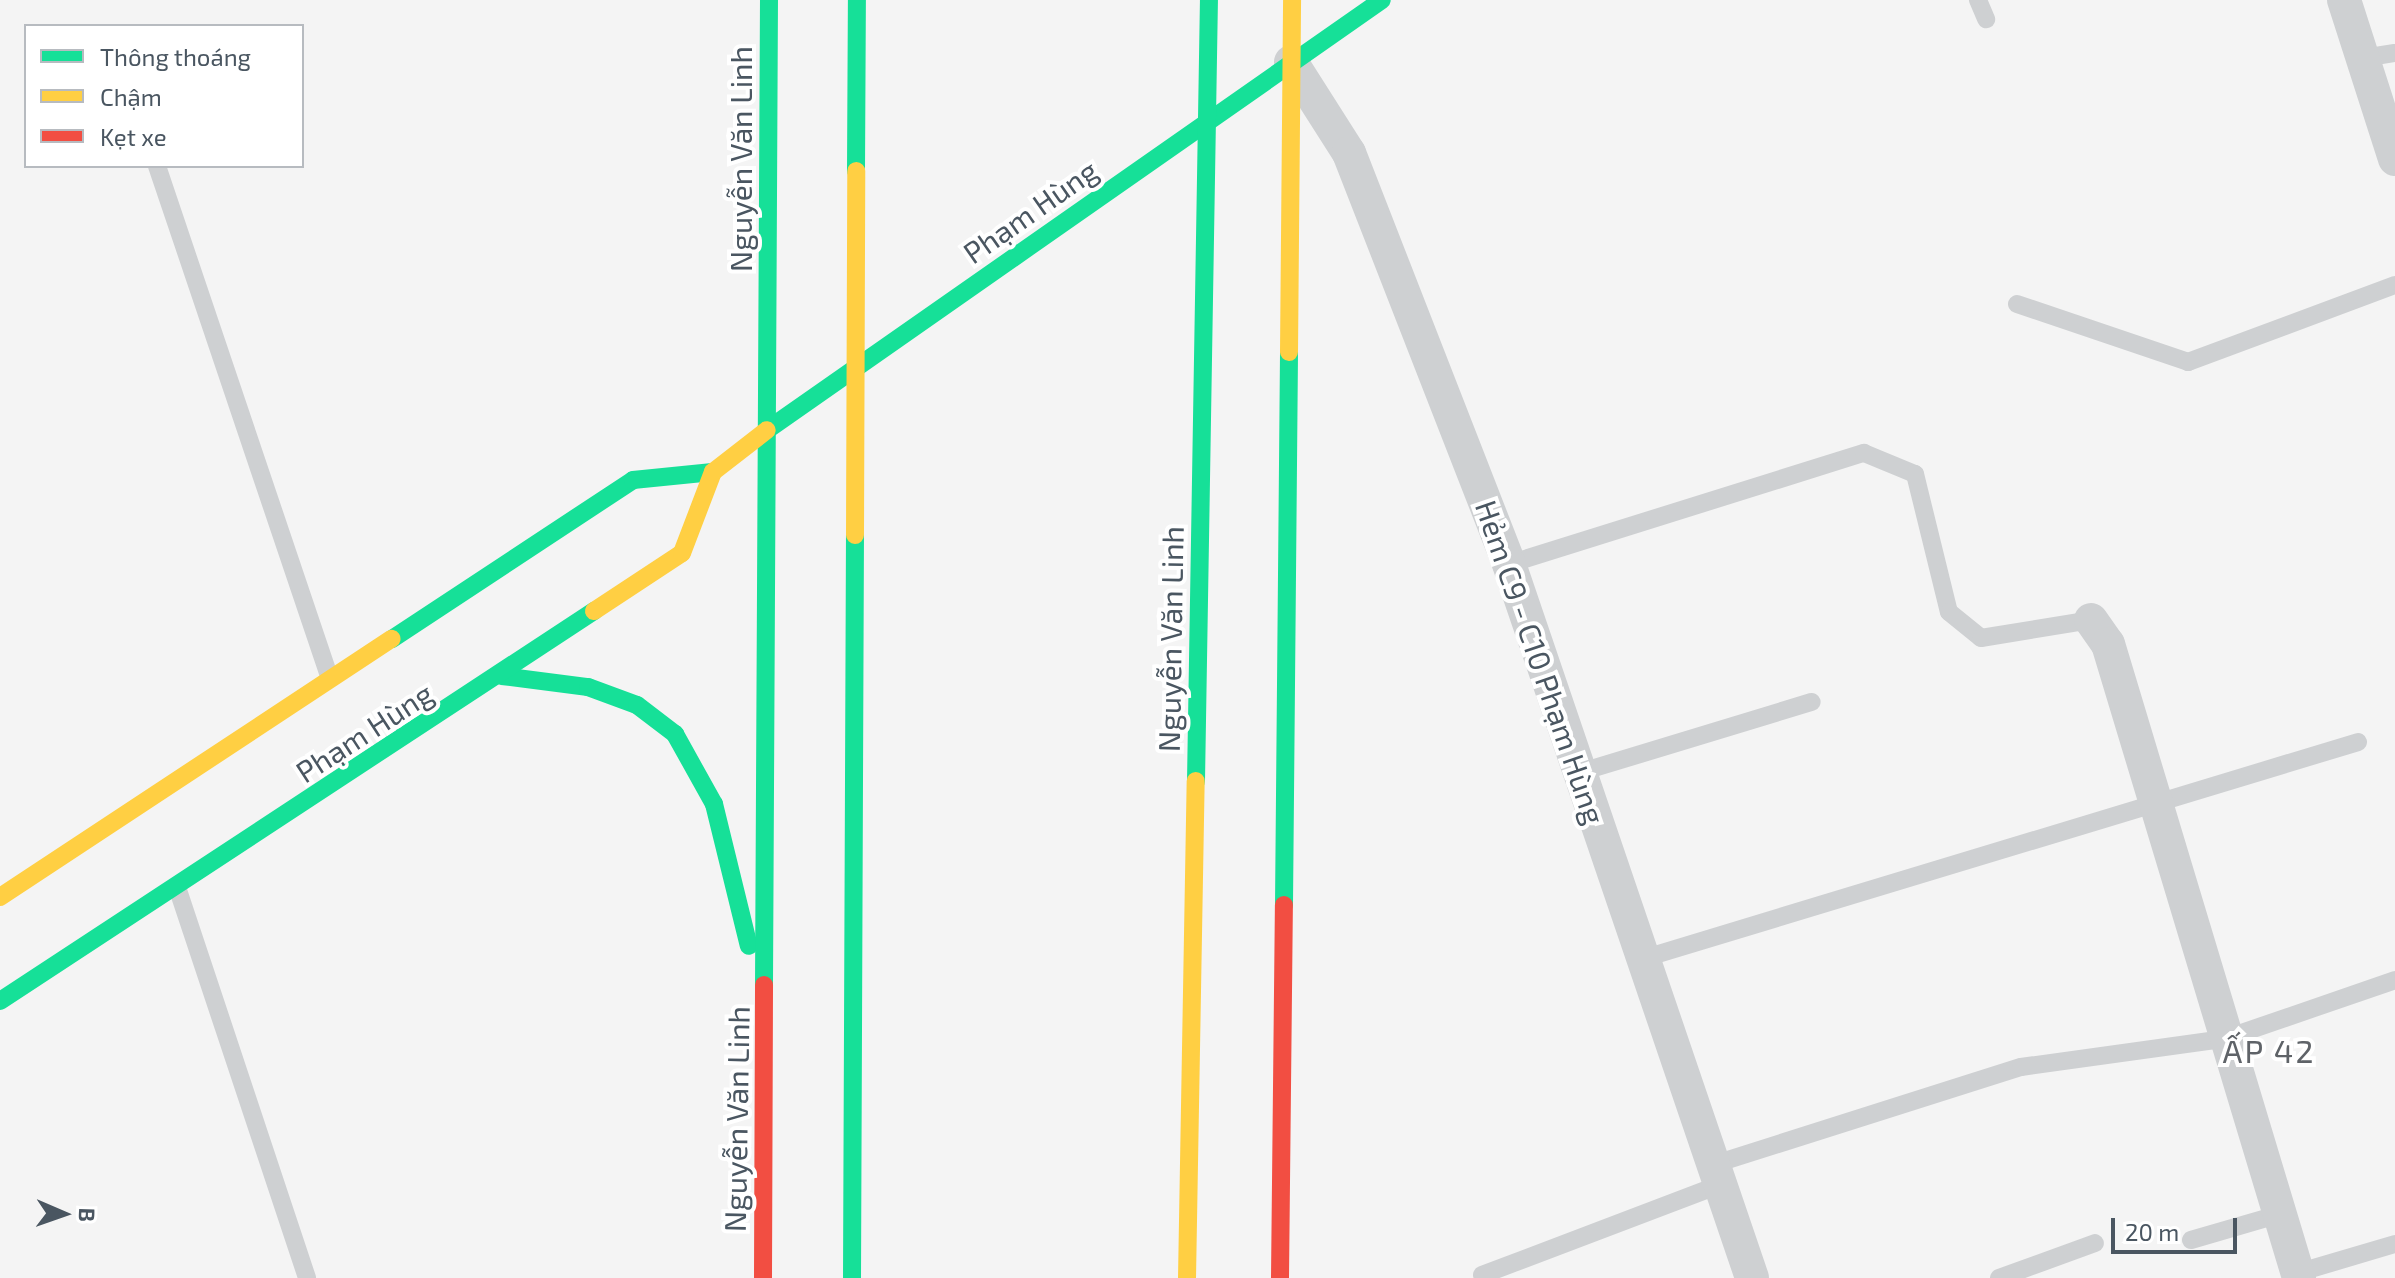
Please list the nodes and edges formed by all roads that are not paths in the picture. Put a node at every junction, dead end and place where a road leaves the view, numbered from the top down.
1 (769, 0) edge
2 (857, 0) edge
3 (1209, 0) edge
4 (1292, 0) edge
5 (1382, 0) edge
6 (1978, 0) edge
7 (2344, 0) edge
8 (1986, 19) dead end
9 (2379, 56) edge
10 (1291, 62) junction
11 (1209, 120) junction
12 (2395, 159) edge
13 (158, 168) edge
14 (2395, 285) edge
15 (2017, 304) dead end
16 (855, 368) junction
17 (767, 430) junction
18 (713, 472) junction
19 (1509, 564) junction
20 (2091, 620) joint
21 (502, 676) junction
22 (330, 679) junction
23 (1812, 702) dead end
24 (2358, 742) dead end
25 (1581, 772) junction
26 (2158, 808) junction
27 (177, 887) junction
28 (0, 897) edge
29 (1645, 958) junction
30 (2395, 980) edge
31 (0, 1001) edge
32 (766, 1014) junction
33 (2224, 1039) junction
34 (1718, 1174) junction
35 (2277, 1215) junction
36 (2191, 1240) dead end
37 (2095, 1243) dead end
38 (2395, 1244) edge
39 (1482, 1275) dead end
40 (2298, 1276) edge
41 (307, 1278) edge
42 (763, 1278) edge
43 (852, 1278) edge
44 (1187, 1278) edge
45 (1280, 1278) edge
46 (1752, 1278) edge
47 (1999, 1278) edge

1 - 17 main road, Nguyễn Văn Linh
2 - 16 main road
3 - 11 main road, Nguyễn Văn Linh
4 - 10 main road
5 - 10 main road, Phạm Hùng
6 - 8 lane
7 - 9 street
9 - 12 street
10 - 11 main road, Phạm Hùng
10 - 19 street, Hẻm C9 - C10 Phạm Hùng
10 - 45 main road
11 - 16 main road, Phạm Hùng
11 - 44 main road, Nguyễn Văn Linh
13 - 22 lane
14 - 15 lane
16 - 17 main road, Phạm Hùng
16 - 43 main road
17 - 18 main road, Phạm Hùng
17 - 32 main road, Nguyễn Văn Linh
18 - 21 main road, Phạm Hùng
18 - 22 main road, Phạm Hùng
19 - 20 lane
19 - 25 street, Hẻm C9 - C10 Phạm Hùng
20 - 26 street
21 - 27 main road, Phạm Hùng
21 - 32 main road
22 - 28 main road, Phạm Hùng
23 - 25 lane
24 - 26 lane
25 - 29 street, Hẻm C9 - C10 Phạm Hùng
26 - 29 lane
26 - 33 street
27 - 31 main road, Phạm Hùng
27 - 41 lane
29 - 34 street, Hẻm C9 - C10 Phạm Hùng
30 - 33 lane
32 - 42 main road, Nguyễn Văn Linh
33 - 34 lane
33 - 35 street
34 - 39 lane
34 - 46 street, Hẻm C9 - C10 Phạm Hùng
35 - 36 lane
35 - 40 street
37 - 47 lane
38 - 40 lane

